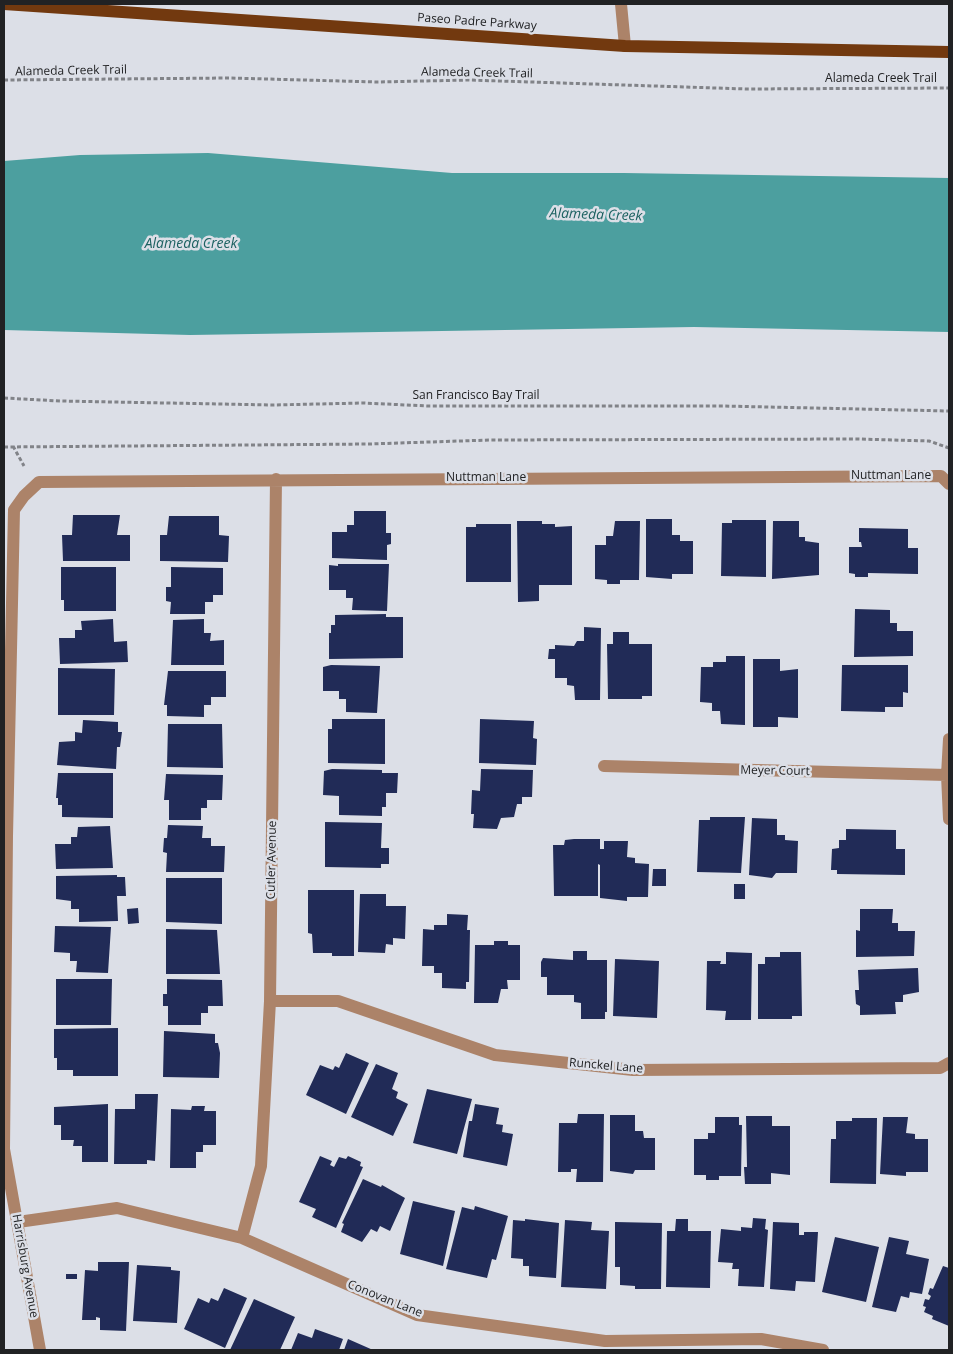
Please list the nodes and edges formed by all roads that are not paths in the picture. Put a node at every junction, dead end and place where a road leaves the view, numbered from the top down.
1 (4, 4) edge
2 (621, 4) edge
3 (625, 46) junction
4 (949, 52) edge
5 (276, 480) junction
6 (949, 484) edge
7 (24, 496) joint
8 (949, 739) edge
9 (604, 766) dead end
10 (947, 775) junction
11 (949, 819) edge
12 (270, 1000) junction
13 (949, 1063) edge
14 (18, 1222) junction
15 (242, 1238) junction
16 (40, 1350) edge
17 (822, 1350) edge

1 - 3 main road, Paseo Padre Parkway
2 - 3 street
3 - 4 main road, Paseo Padre Parkway
5 - 6 street, Nuttman Lane
5 - 7 street, Nuttman Lane
5 - 12 street, Cutler Avenue
7 - 14 street, Harrisburg Avenue
8 - 10 street
9 - 10 street, Meyer Court
10 - 11 street
12 - 13 street, Runckel Lane
12 - 15 street, Cutler Avenue
14 - 15 street, Conovan Lane
14 - 16 street, Harrisburg Avenue
15 - 17 street, Conovan Lane

